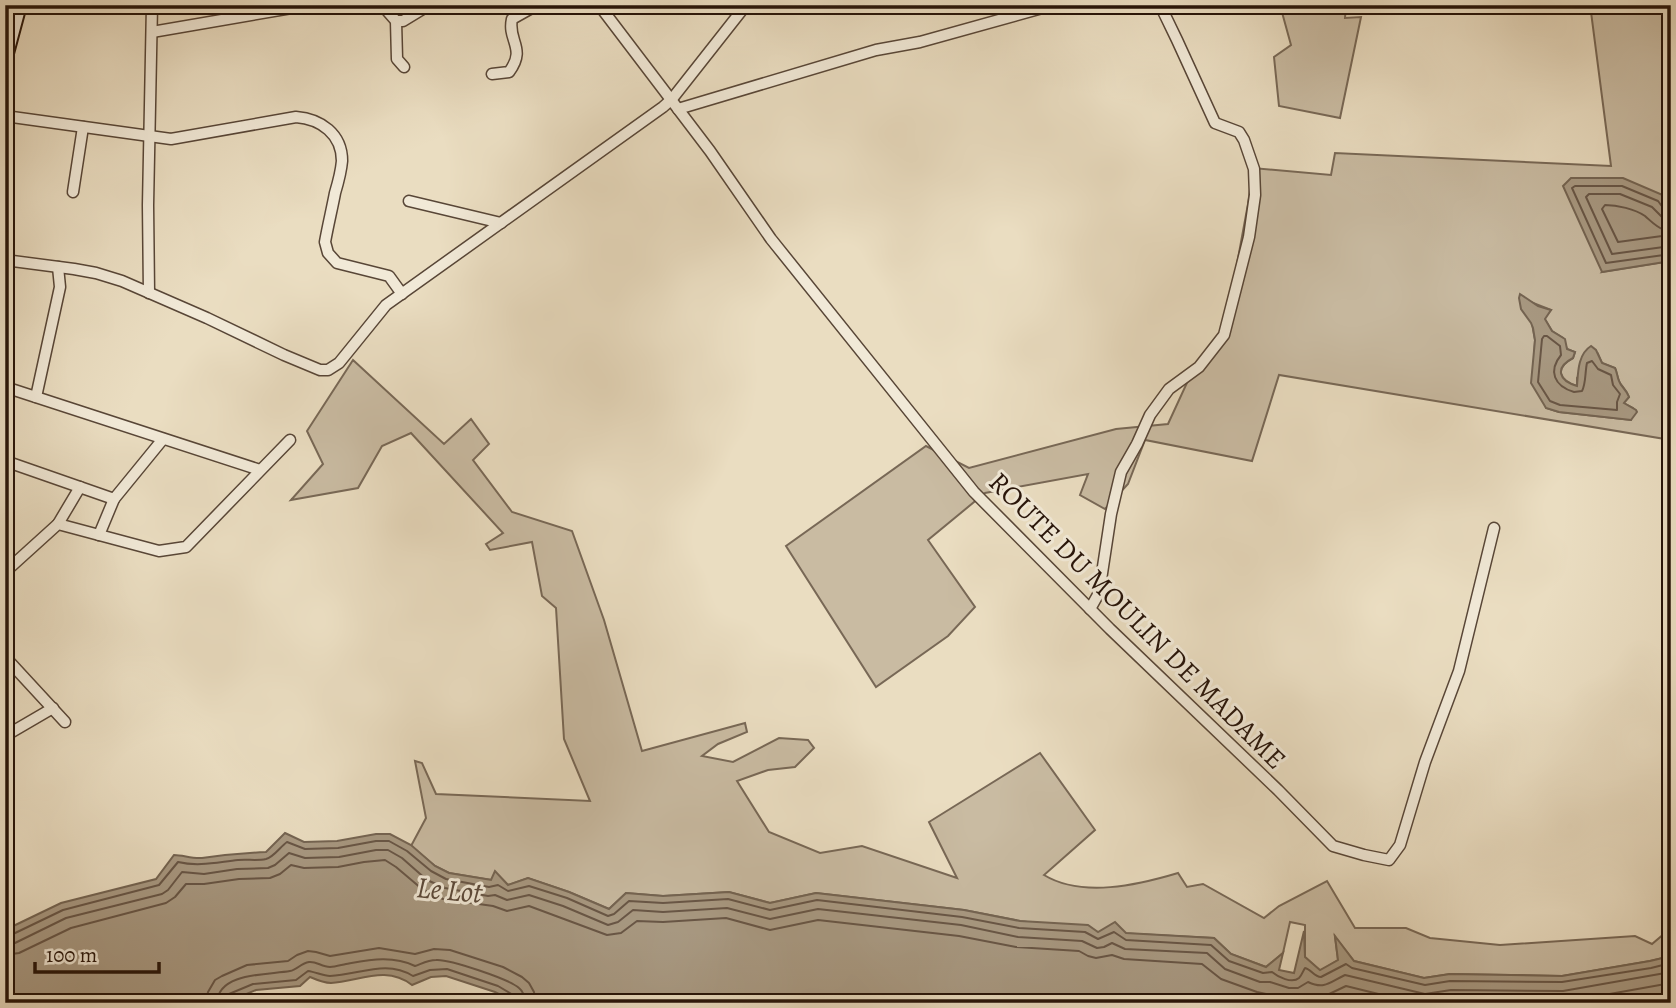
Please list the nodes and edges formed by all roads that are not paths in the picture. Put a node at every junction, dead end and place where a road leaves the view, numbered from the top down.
1 (19, 5) edge
2 (152, 5) edge
3 (309, 5) edge
4 (382, 5) edge
5 (537, 5) edge
6 (599, 5) edge
7 (746, 5) edge
8 (1053, 5) edge
9 (1157, 5) edge
10 (426, 7) edge
11 (396, 21) junction
12 (9, 22) edge
13 (152, 33) junction
14 (5, 57) edge
15 (404, 67) dead end
16 (492, 74) dead end
17 (671, 99) junction
18 (678, 109) junction
19 (5, 116) edge
20 (83, 127) junction
21 (149, 137) junction
22 (73, 192) dead end
23 (409, 201) dead end
24 (501, 223) junction
25 (5, 260) edge
26 (58, 267) junction
27 (149, 293) junction
28 (402, 294) junction
29 (5, 387) edge
30 (36, 397) junction
31 (163, 439) junction
32 (290, 440) dead end
33 (5, 461) edge
34 (260, 470) junction
35 (80, 487) junction
36 (114, 499) junction
37 (58, 524) junction
38 (1494, 528) dead end
39 (99, 535) junction
40 (5, 572) edge
41 (1090, 609) junction
42 (5, 657) edge
43 (53, 708) junction
44 (65, 722) dead end
45 (5, 736) edge

1 - 12 street
2 - 13 street
3 - 13 street
4 - 11 street
5 - 16 street
6 - 17 street, ROUTE DU MOULIN DE MADAME
7 - 17 street
8 - 18 street
9 - 41 street
10 - 11 street
11 - 15 street
12 - 14 street
13 - 21 street
17 - 18 street, ROUTE DU MOULIN DE MADAME
17 - 24 street
18 - 41 street, ROUTE DU MOULIN DE MADAME
19 - 20 street
20 - 21 street
20 - 22 street
21 - 27 street
21 - 28 street
23 - 24 street
24 - 28 street
25 - 26 street
26 - 27 street
26 - 30 street
27 - 28 street
29 - 30 street
30 - 31 street
31 - 34 street
31 - 36 street
32 - 34 street
33 - 35 street
34 - 39 street
35 - 36 street
35 - 37 street
36 - 39 street
37 - 39 street
37 - 40 street
38 - 41 street, ROUTE DU MOULIN DE MADAME
42 - 43 street
43 - 44 street
43 - 45 street

